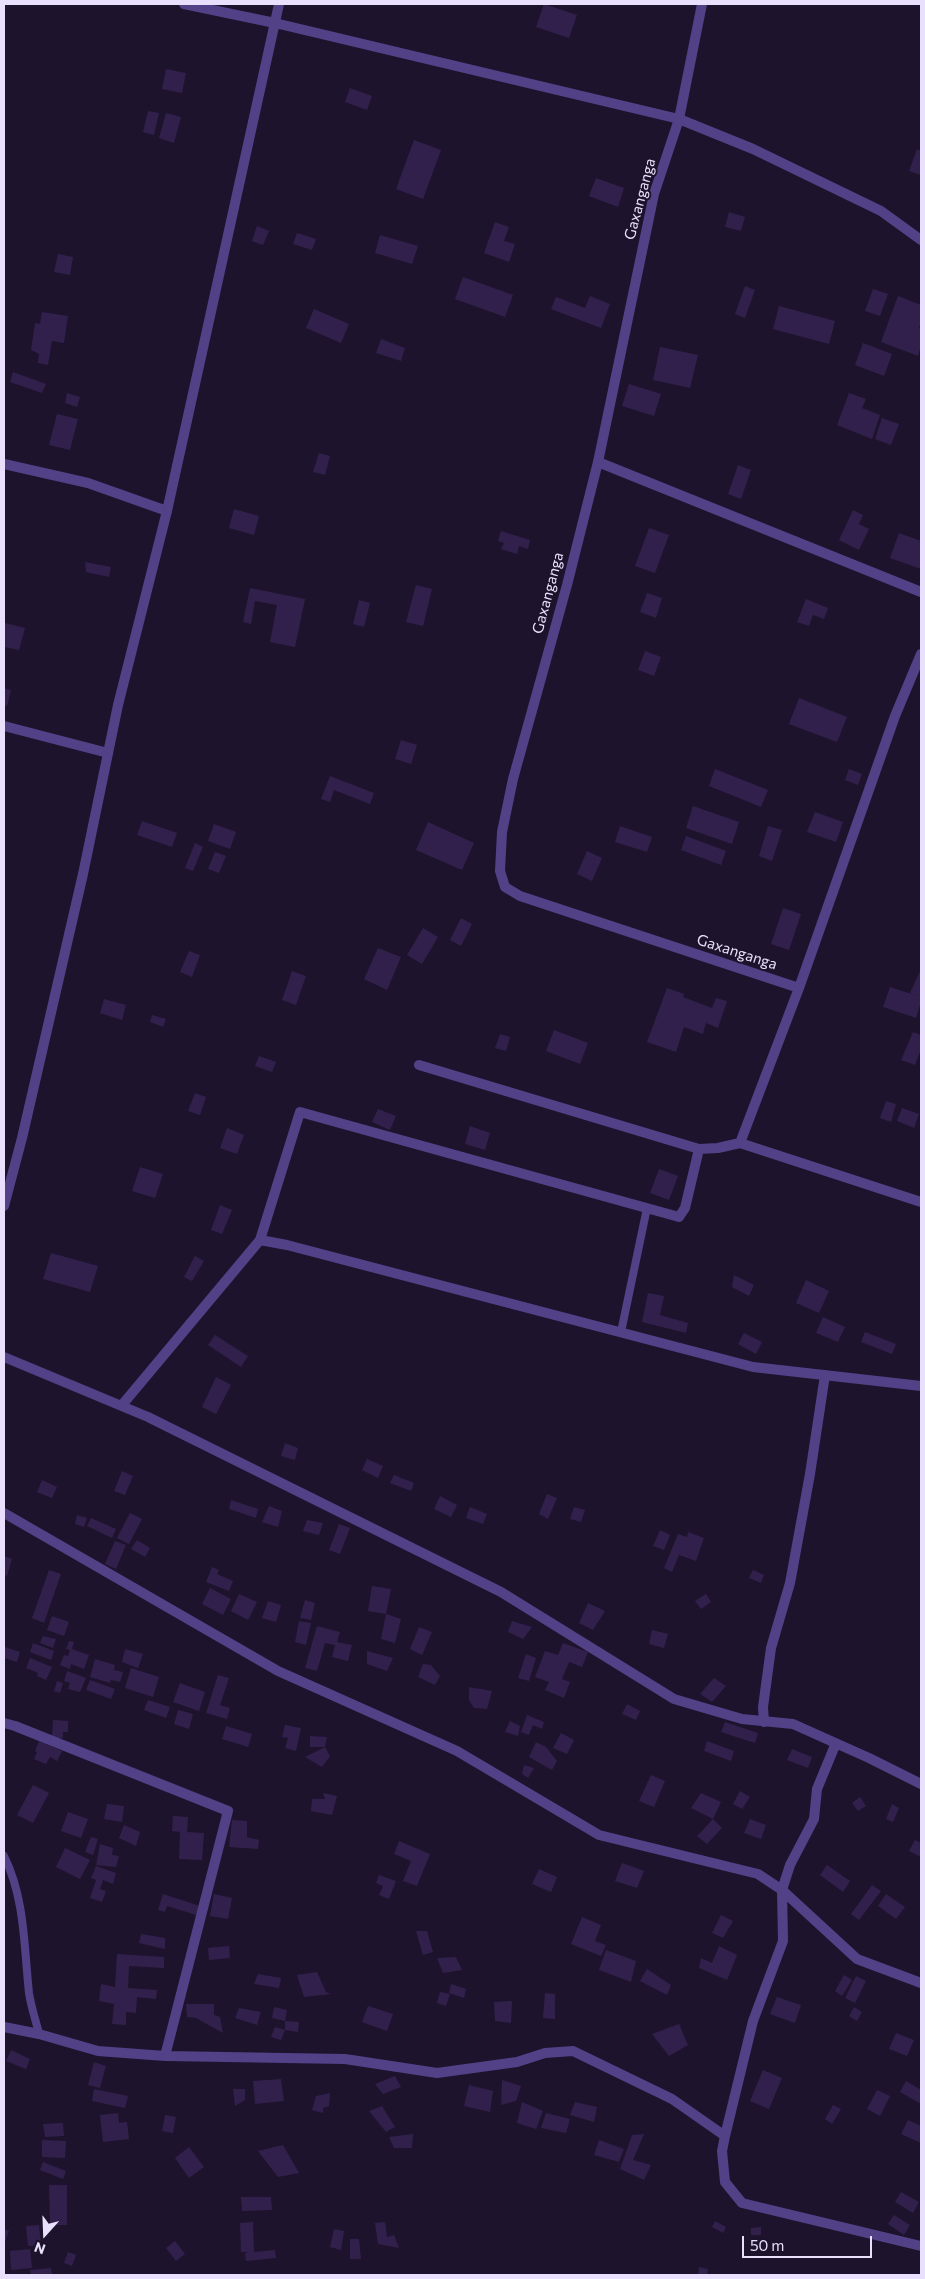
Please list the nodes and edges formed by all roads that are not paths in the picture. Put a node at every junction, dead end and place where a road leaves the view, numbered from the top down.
1 (184, 4) edge
2 (279, 4) edge
3 (702, 4) edge
4 (275, 23) junction
5 (679, 119) junction
6 (921, 240) edge
7 (598, 462) junction
8 (4, 464) edge
9 (167, 511) junction
10 (921, 592) edge
11 (921, 654) edge
12 (4, 726) edge
13 (108, 753) junction
14 (799, 988) junction
15 (419, 1064) dead end
16 (740, 1143) junction
17 (699, 1148) junction
18 (921, 1202) edge
19 (4, 1206) edge
20 (647, 1208) junction
21 (260, 1240) junction
22 (621, 1332) junction
23 (4, 1357) edge
24 (825, 1375) junction
25 (921, 1386) edge
26 (122, 1406) junction
27 (4, 1514) edge
28 (764, 1722) junction
29 (4, 1723) edge
30 (836, 1743) junction
31 (921, 1784) edge
32 (4, 1856) edge
33 (782, 1890) junction
34 (921, 1983) edge
35 (4, 2027) edge
36 (39, 2034) junction
37 (165, 2056) junction
38 (724, 2136) junction
39 (921, 2246) edge

1 - 4 street
2 - 4 street
3 - 5 street, Gaxanganga
4 - 5 street
4 - 9 street
5 - 6 street
5 - 7 street, Gaxanganga
7 - 10 street
7 - 14 street, Gaxanganga
8 - 9 street
9 - 13 street
11 - 14 street
12 - 13 street
13 - 19 street
14 - 16 street
15 - 17 street
16 - 17 street
16 - 18 street
17 - 20 street
20 - 21 street
20 - 22 lane
21 - 22 street
21 - 26 street
22 - 24 street
23 - 26 street
24 - 25 street
24 - 28 street
26 - 28 street
27 - 33 street
28 - 30 street
29 - 37 street
30 - 31 street
30 - 33 street
32 - 36 lane
33 - 34 street
33 - 38 street
35 - 36 street
36 - 37 street
37 - 38 street
38 - 39 street

